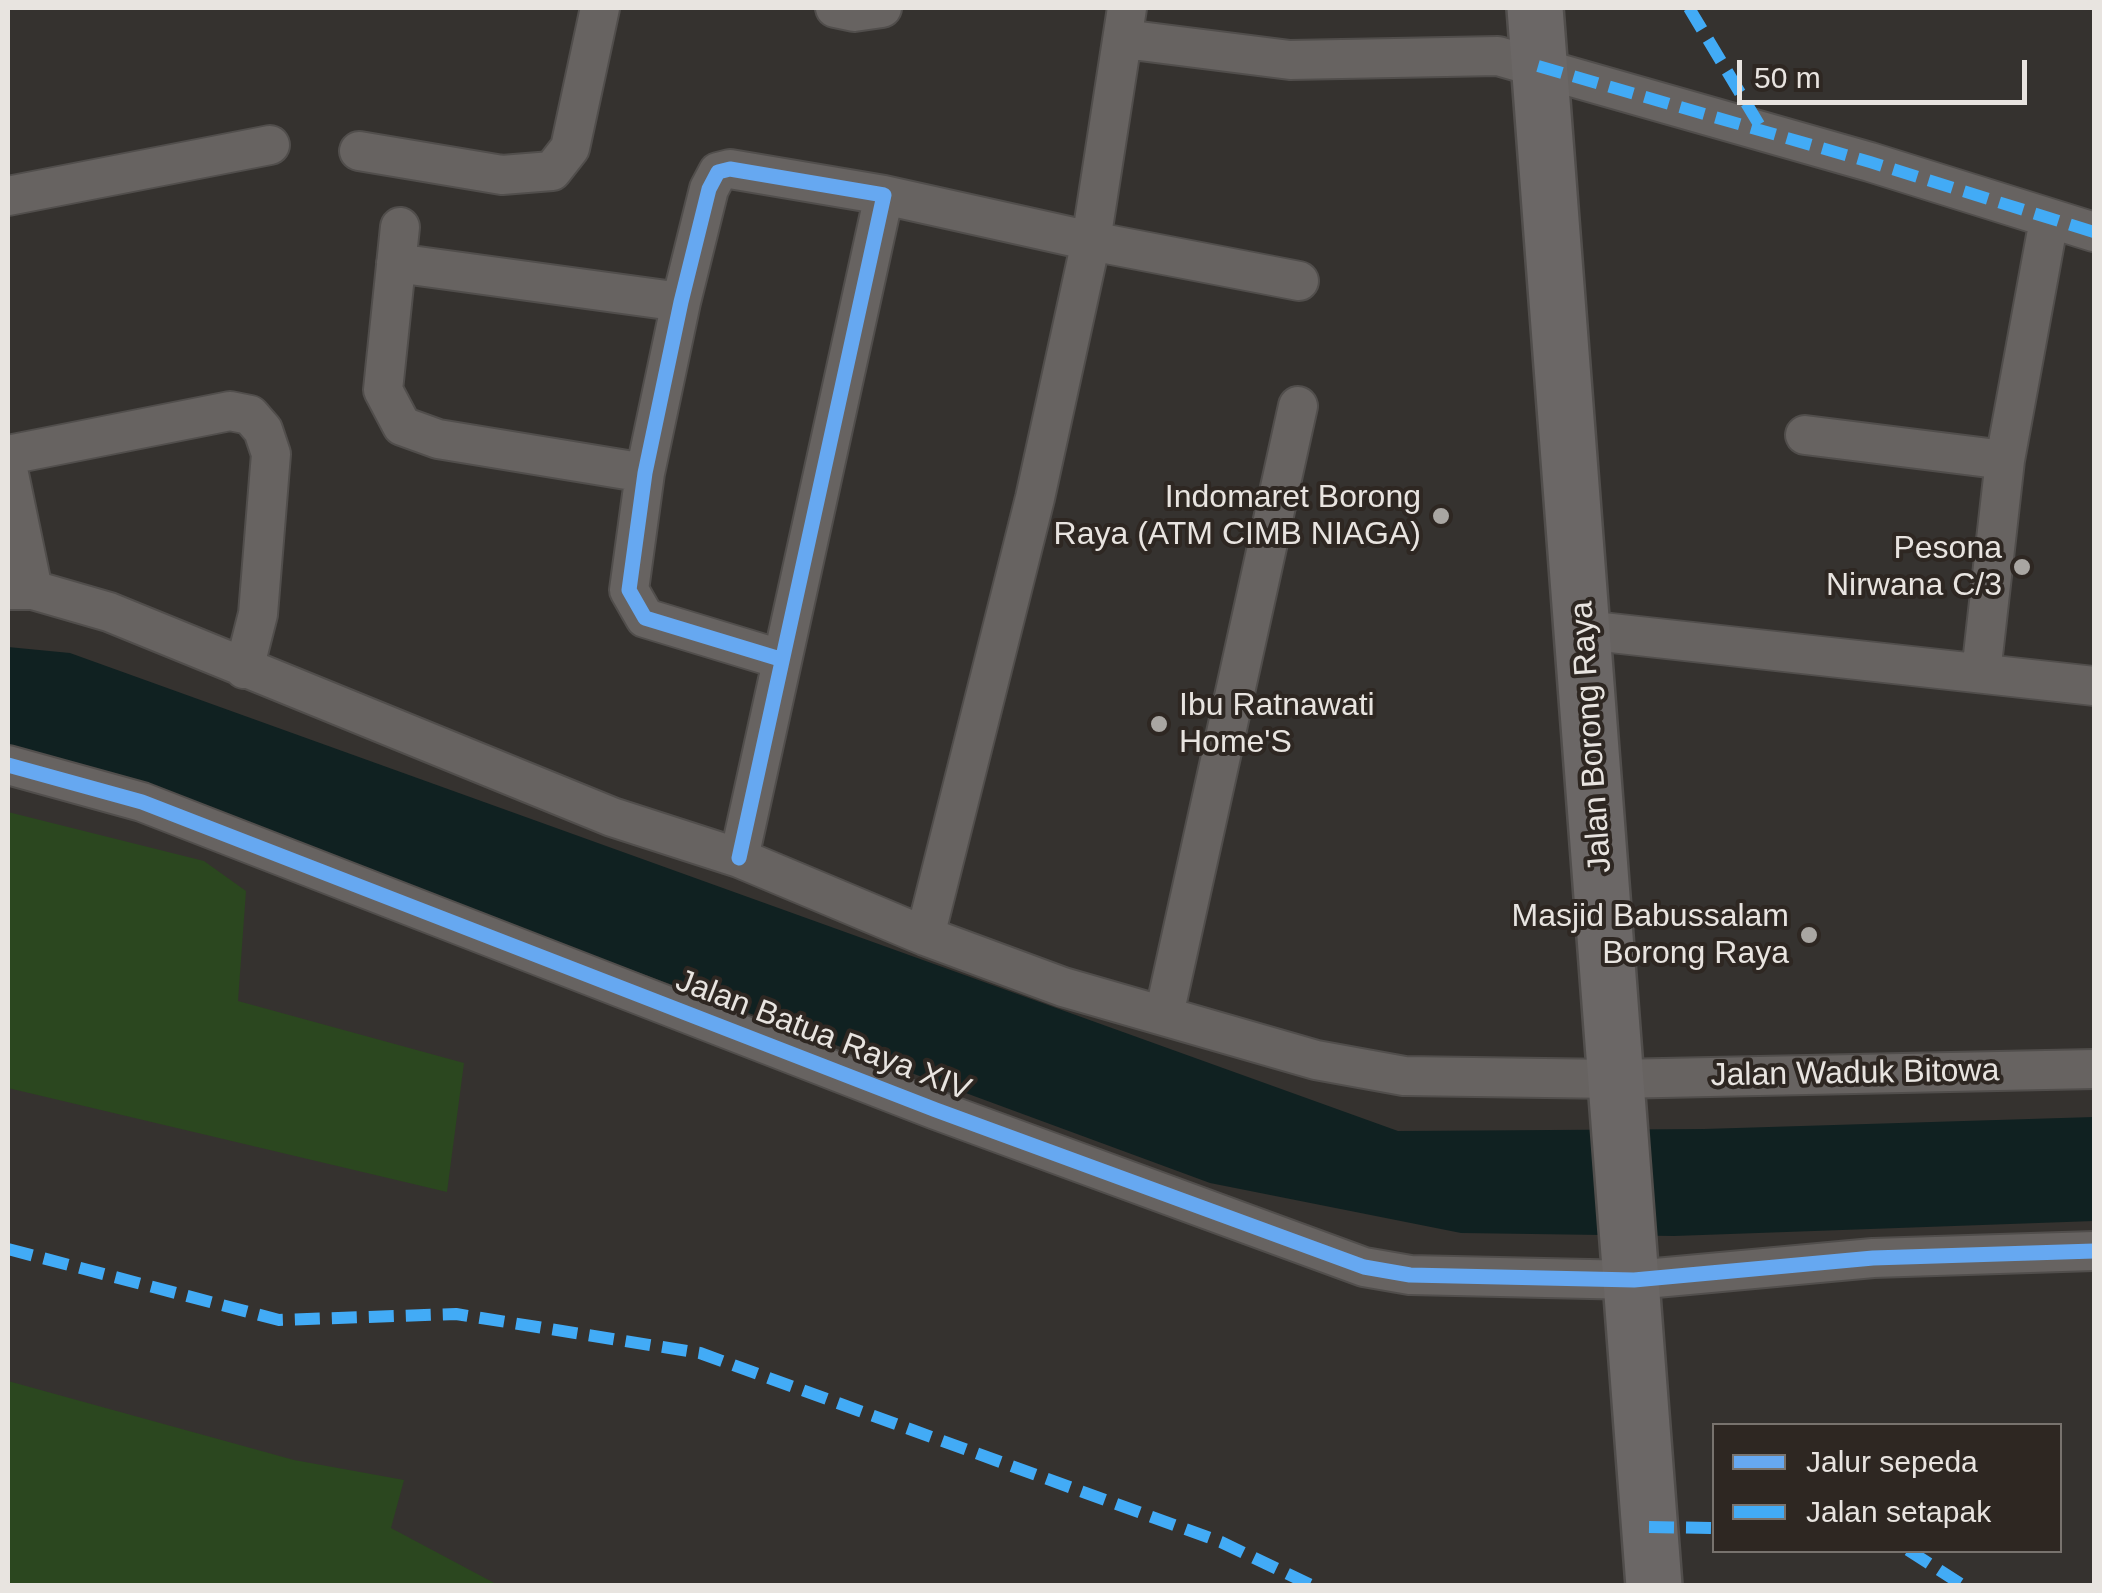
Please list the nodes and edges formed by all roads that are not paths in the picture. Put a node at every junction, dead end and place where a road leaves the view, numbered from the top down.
1 (600, 8) edge
2 (836, 8) edge
3 (882, 8) edge
4 (1535, 8) edge
5 (1125, 23) edge
6 (1538, 66) junction
7 (270, 146) dead end
8 (359, 151) dead end
9 (884, 195) junction
10 (8, 196) edge
11 (2094, 232) edge
12 (2046, 236) dead end
13 (1091, 241) junction
14 (1300, 281) dead end
15 (680, 302) junction
16 (1298, 406) dead end
17 (1804, 435) dead end
18 (8, 455) edge
19 (2005, 460) junction
20 (8, 469) edge
21 (645, 473) junction
22 (20, 590) edge
23 (1584, 630) junction
24 (780, 659) junction
25 (244, 669) junction
26 (1981, 673) junction
27 (2094, 686) edge
28 (8, 766) edge
29 (739, 858) junction
30 (925, 936) junction
31 (1164, 1016) junction
32 (2094, 1069) edge
33 (1615, 1089) junction
34 (2094, 1251) edge
35 (1633, 1264) junction
36 (1654, 1586) edge

1 - 8 street
2 - 3 street
4 - 6 main road, Jalan Borong Raya
5 - 6 street
5 - 13 street
6 - 11 street
6 - 23 main road, Jalan Borong Raya
7 - 10 street
9 - 13 street
9 - 15 street
9 - 24 street
12 - 19 street
13 - 14 street
13 - 30 street
15 - 21 street
15 - 21 street
16 - 31 street
17 - 19 street
18 - 25 street
19 - 26 street
20 - 22 street
21 - 24 street
22 - 25 street, Jalan Waduk Bitowa
23 - 26 street
23 - 33 main road, Jalan Borong Raya
24 - 29 street
25 - 29 street, Jalan Waduk Bitowa
26 - 27 street
28 - 35 street, Jalan Batua Raya XIV
29 - 30 street, Jalan Waduk Bitowa
30 - 31 street, Jalan Waduk Bitowa
31 - 33 street, Jalan Waduk Bitowa
32 - 33 street, Jalan Waduk Bitowa
33 - 35 main road, Jalan Borong Raya
34 - 35 street, Jalan Batua Raya XIV
35 - 36 main road, Jalan Borong Raya

